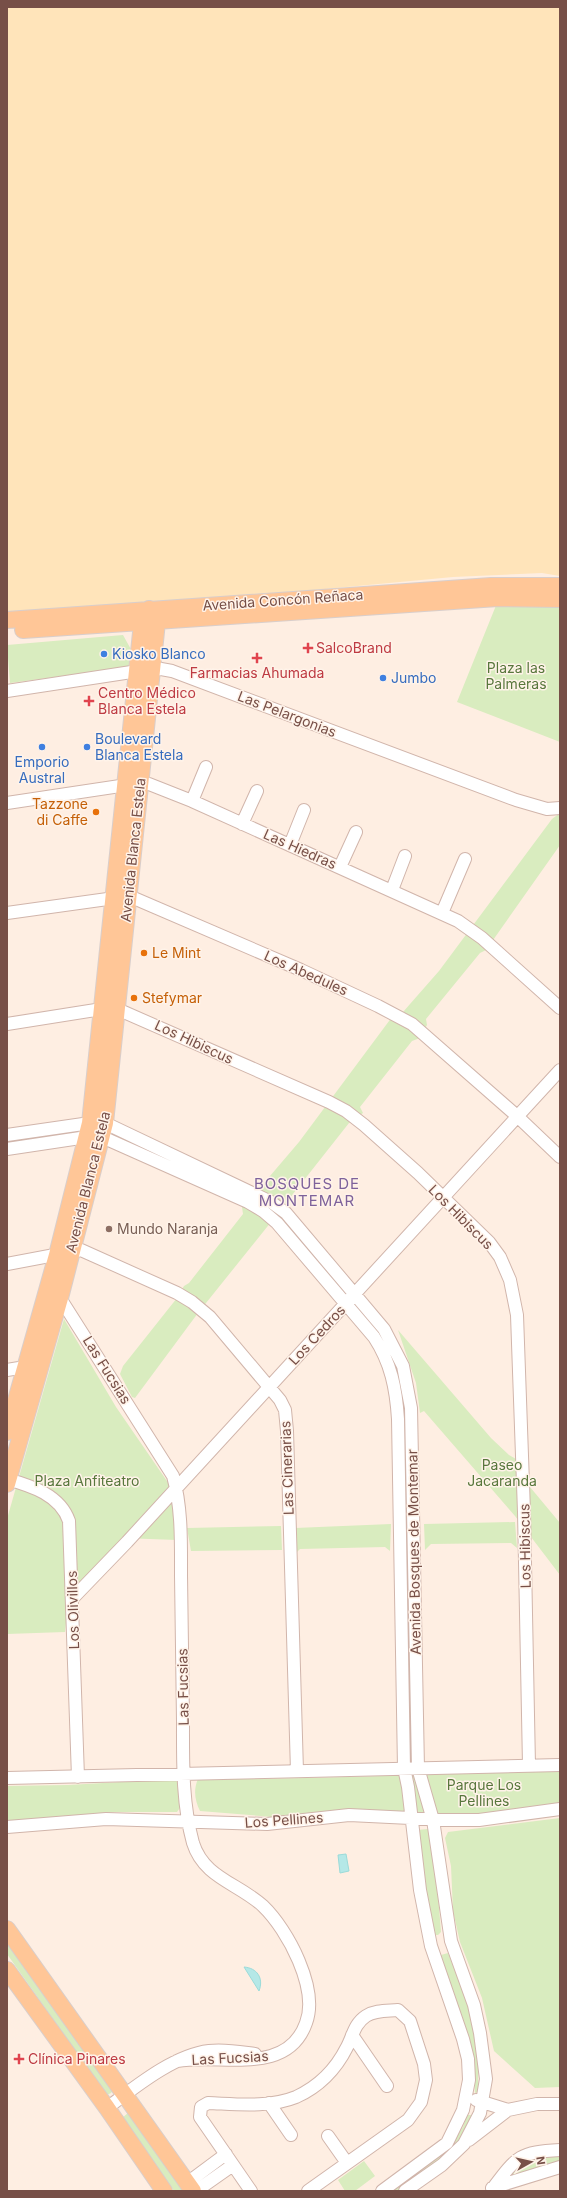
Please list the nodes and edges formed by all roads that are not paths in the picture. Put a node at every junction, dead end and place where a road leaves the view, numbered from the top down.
1 (560, 586) edge
2 (560, 599) edge
3 (149, 618) junction
4 (7, 620) edge
5 (118, 624) junction
6 (7, 631) edge
7 (140, 652) junction
8 (145, 670) junction
9 (7, 691) edge
10 (206, 766) dead end
11 (133, 784) junction
12 (257, 791) dead end
13 (192, 801) junction
14 (7, 803) edge
15 (560, 808) edge
16 (304, 810) dead end
17 (242, 824) junction
18 (356, 832) dead end
19 (290, 845) junction
20 (405, 856) dead end
21 (465, 859) dead end
22 (340, 867) junction
23 (392, 890) junction
24 (121, 896) junction
25 (7, 913) edge
26 (442, 913) junction
27 (560, 1008) edge
28 (109, 1009) junction
29 (7, 1024) edge
30 (560, 1070) edge
31 (516, 1116) junction
32 (96, 1130) junction
33 (7, 1135) edge
34 (7, 1149) edge
35 (560, 1157) edge
36 (442, 1197) junction
37 (64, 1253) junction
38 (7, 1264) edge
39 (355, 1293) junction
40 (60, 1298) junction
41 (346, 1304) junction
42 (32, 1368) junction
43 (7, 1370) edge
44 (270, 1386) junction
45 (7, 1432) edge
46 (7, 1481) edge
47 (176, 1488) junction
48 (72, 1598) junction
49 (529, 1765) junction
50 (560, 1765) edge
51 (404, 1768) junction
52 (418, 1768) junction
53 (297, 1771) junction
54 (184, 1774) junction
55 (78, 1777) junction
56 (7, 1778) edge
57 (560, 1809) edge
58 (412, 1820) junction
59 (433, 1820) junction
60 (189, 1821) junction
61 (7, 1827) edge
62 (7, 1929) edge
63 (451, 1941) junction
64 (431, 1946) junction
65 (7, 1970) edge
66 (352, 2035) junction
67 (387, 2086) dead end
68 (126, 2094) junction
69 (466, 2098) junction
70 (484, 2101) junction
71 (269, 2103) junction
72 (560, 2104) edge
73 (107, 2108) junction
74 (508, 2110) junction
75 (291, 2135) dead end
76 (328, 2136) dead end
77 (464, 2144) junction
78 (560, 2150) edge
79 (226, 2154) junction
80 (347, 2163) junction
81 (233, 2166) junction
82 (560, 2167) edge
83 (192, 2188) edge
84 (490, 2190) edge
85 (164, 2191) edge
86 (251, 2191) edge
87 (308, 2191) edge
88 (382, 2191) edge
89 (405, 2191) edge

1 - 3 main road, Avenida Concón Reñaca
2 - 3 main road, Avenida Concón Reñaca
3 - 4 main road, Avenida Concón Reñaca
3 - 5 main road, Avenida Concón Reñaca
3 - 7 main road, Avenida Blanca Estela
3 - 8 main road, Avenida Blanca Estela
5 - 6 main road, Avenida Concón Reñaca
5 - 7 main road
7 - 8 main road, Avenida Blanca Estela
8 - 9 street, Las Pelargonias
8 - 11 main road, Avenida Blanca Estela
8 - 15 street, Las Pelargonias
10 - 13 street
11 - 13 street, Las Hiedras
11 - 14 street, Las Hiedras
11 - 24 main road, Avenida Blanca Estela
12 - 17 street
13 - 17 street, Las Hiedras
16 - 19 street
17 - 19 street, Las Hiedras
18 - 22 street
19 - 22 street, Las Hiedras
20 - 23 street
21 - 26 street
22 - 23 street, Las Hiedras
23 - 26 street, Las Hiedras
24 - 25 street
24 - 28 main road, Avenida Blanca Estela
24 - 31 street, Los Abedules
26 - 27 street, Las Hiedras
28 - 29 street
28 - 32 main road, Avenida Blanca Estela
28 - 36 street, Los Hibiscus
30 - 31 street, Los Cedros
31 - 35 street, Los Abedules
31 - 36 street, Los Cedros
32 - 33 street
32 - 34 street
32 - 37 main road, Avenida Blanca Estela
32 - 39 street, Avenida Bosques de Montemar
32 - 41 street, Avenida Bosques de Montemar
36 - 39 street, Los Cedros
36 - 49 street, Los Hibiscus
37 - 38 street, Las Cinerarias
37 - 40 main road, Avenida Blanca Estela
37 - 42 main road, Avenida Blanca Estela
37 - 44 street, Las Cinerarias
39 - 41 street, Los Cedros
39 - 52 street, Avenida Bosques de Montemar
40 - 42 main road, Avenida Blanca Estela
40 - 47 street, Las Fucsias
41 - 44 street, Los Cedros
41 - 51 street, Avenida Bosques de Montemar
42 - 43 street
42 - 45 main road, Avenida Blanca Estela
42 - 46 main road, Avenida Blanca Estela
44 - 47 street, Los Cedros
44 - 53 street, Las Cinerarias
46 - 48 street, Los Olivillos
47 - 48 street, Los Cedros
47 - 54 street, Las Fucsias
48 - 55 street, Los Olivillos
49 - 50 street
49 - 52 street
51 - 52 street
51 - 53 street
51 - 58 street, Avenida Bosques de Montemar
52 - 59 street, Avenida Bosques de Montemar
53 - 54 street
54 - 55 street
54 - 60 street, Las Fucsias
55 - 56 street
57 - 59 street, Los Pellines
58 - 59 street, Los Pellines
58 - 60 street, Los Pellines
58 - 64 street, Avenida Bosques de Montemar
59 - 63 street, Avenida Bosques de Montemar
60 - 61 street, Los Pellines
60 - 68 street, Las Fucsias
62 - 68 main road
63 - 64 street
63 - 70 street, Avenida Bosques de Montemar
64 - 69 street, Avenida Bosques de Montemar
65 - 73 main road
66 - 67 street
66 - 71 street
66 - 80 street
68 - 73 street, Las Fucsias
68 - 83 main road
69 - 70 street
69 - 88 street, Avenida Bosques de Montemar
70 - 74 street
70 - 77 street, Avenida Bosques de Montemar
71 - 75 street
71 - 79 street
72 - 74 street
73 - 85 main road
74 - 77 street
76 - 80 street
77 - 89 street, Avenida Bosques de Montemar
78 - 84 street
79 - 81 street
79 - 83 street
80 - 87 street
81 - 83 street
81 - 86 street
82 - 84 street

